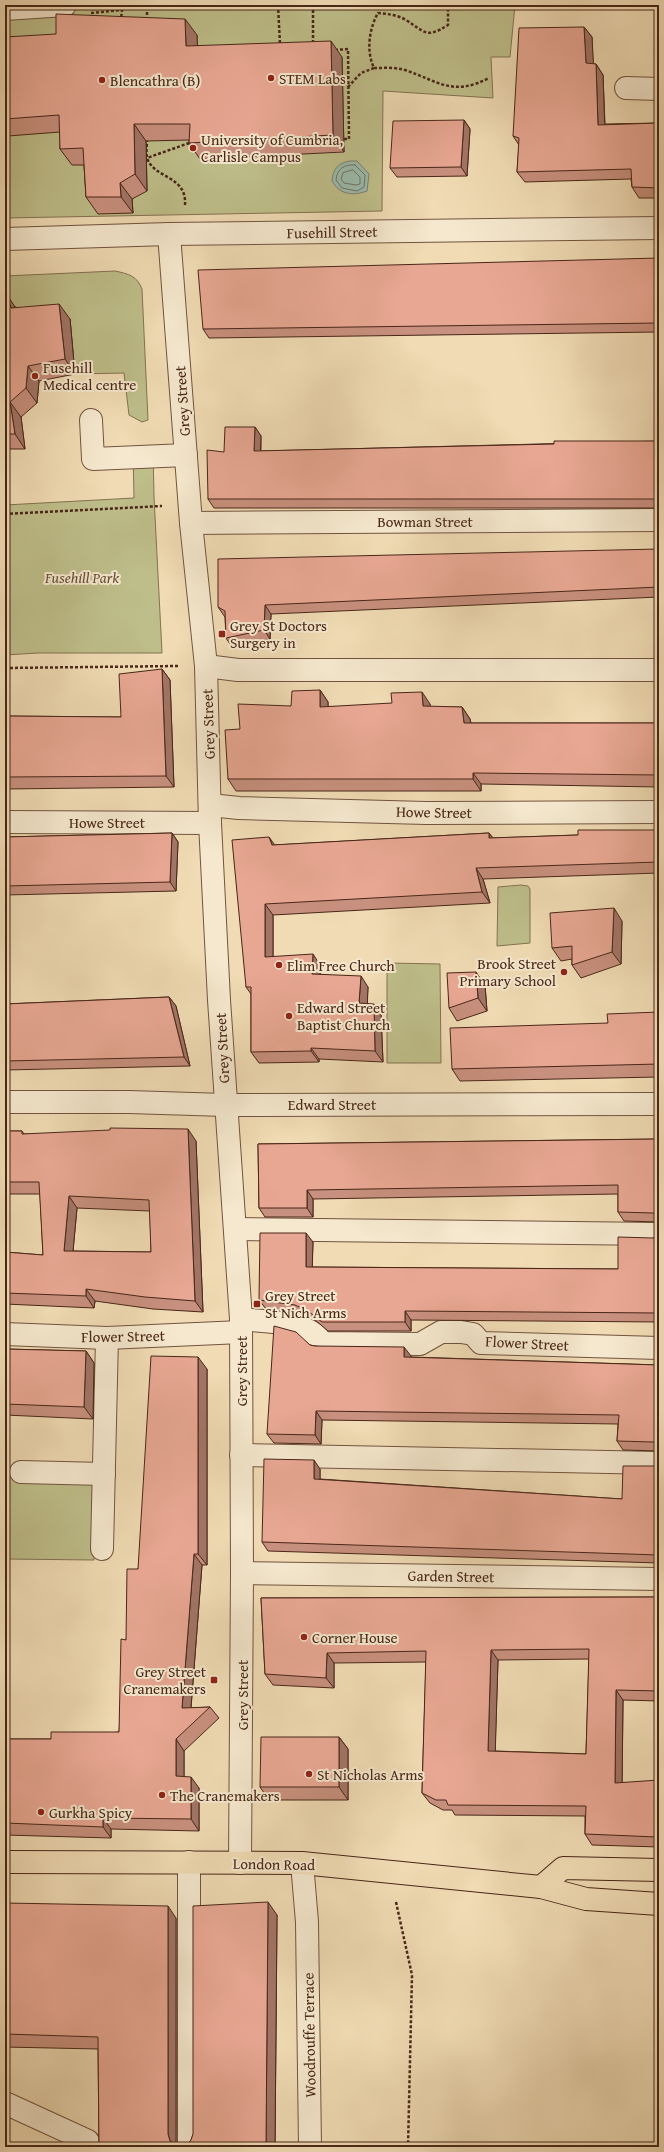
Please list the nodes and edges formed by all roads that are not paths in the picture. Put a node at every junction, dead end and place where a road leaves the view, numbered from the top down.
1 (65, 5) edge
2 (5, 9) edge
3 (626, 88) dead end
4 (659, 89) edge
5 (659, 228) edge
6 (169, 234) junction
7 (5, 239) edge
8 (92, 420) dead end
9 (186, 455) junction
10 (191, 514) junction
11 (659, 520) edge
12 (206, 666) junction
13 (659, 670) edge
14 (659, 812) edge
15 (210, 814) junction
16 (5, 822) edge
17 (5, 1102) edge
18 (226, 1104) junction
19 (659, 1104) edge
20 (235, 1229) junction
21 (659, 1234) edge
22 (241, 1326) junction
23 (5, 1334) edge
24 (107, 1338) junction
25 (659, 1348) edge
26 (241, 1455) junction
27 (659, 1462) edge
28 (20, 1472) dead end
29 (104, 1474) junction
30 (102, 1549) dead end
31 (242, 1573) junction
32 (659, 1580) edge
33 (5, 1862) edge
34 (189, 1862) junction
35 (240, 1863) junction
36 (302, 1863) junction
37 (659, 1870) edge
38 (541, 1887) junction
39 (659, 1904) edge
40 (5, 2103) edge
41 (88, 2141) dead end
42 (189, 2147) edge
43 (310, 2147) edge

1 - 2 street
3 - 4 street
5 - 6 street, Fusehill Street
6 - 7 street, Fusehill Street
6 - 9 street, Grey Street
8 - 9 street
9 - 10 street, Grey Street
10 - 11 street, Bowman Street
10 - 12 street, Grey Street
12 - 13 street
12 - 15 street, Grey Street
14 - 15 street, Howe Street
15 - 16 street, Howe Street
15 - 18 street, Grey Street
17 - 18 street, Edward Street
18 - 19 street, Edward Street
18 - 20 street, Grey Street
20 - 21 street
20 - 22 street, Grey Street
22 - 24 street, Flower Street
22 - 25 street, Flower Street
22 - 26 street, Grey Street
23 - 24 street, Flower Street
24 - 29 street
26 - 27 street
26 - 31 street, Grey Street
28 - 29 street
29 - 30 street
31 - 32 street, Garden Street
31 - 35 street, Grey Street
33 - 34 main road, London Road
34 - 35 main road, London Road
34 - 42 street
35 - 36 main road, London Road
36 - 38 main road, London Road
36 - 43 street, Woodrouffe Terrace
37 - 38 main road
38 - 39 main road, London Road
40 - 41 street

